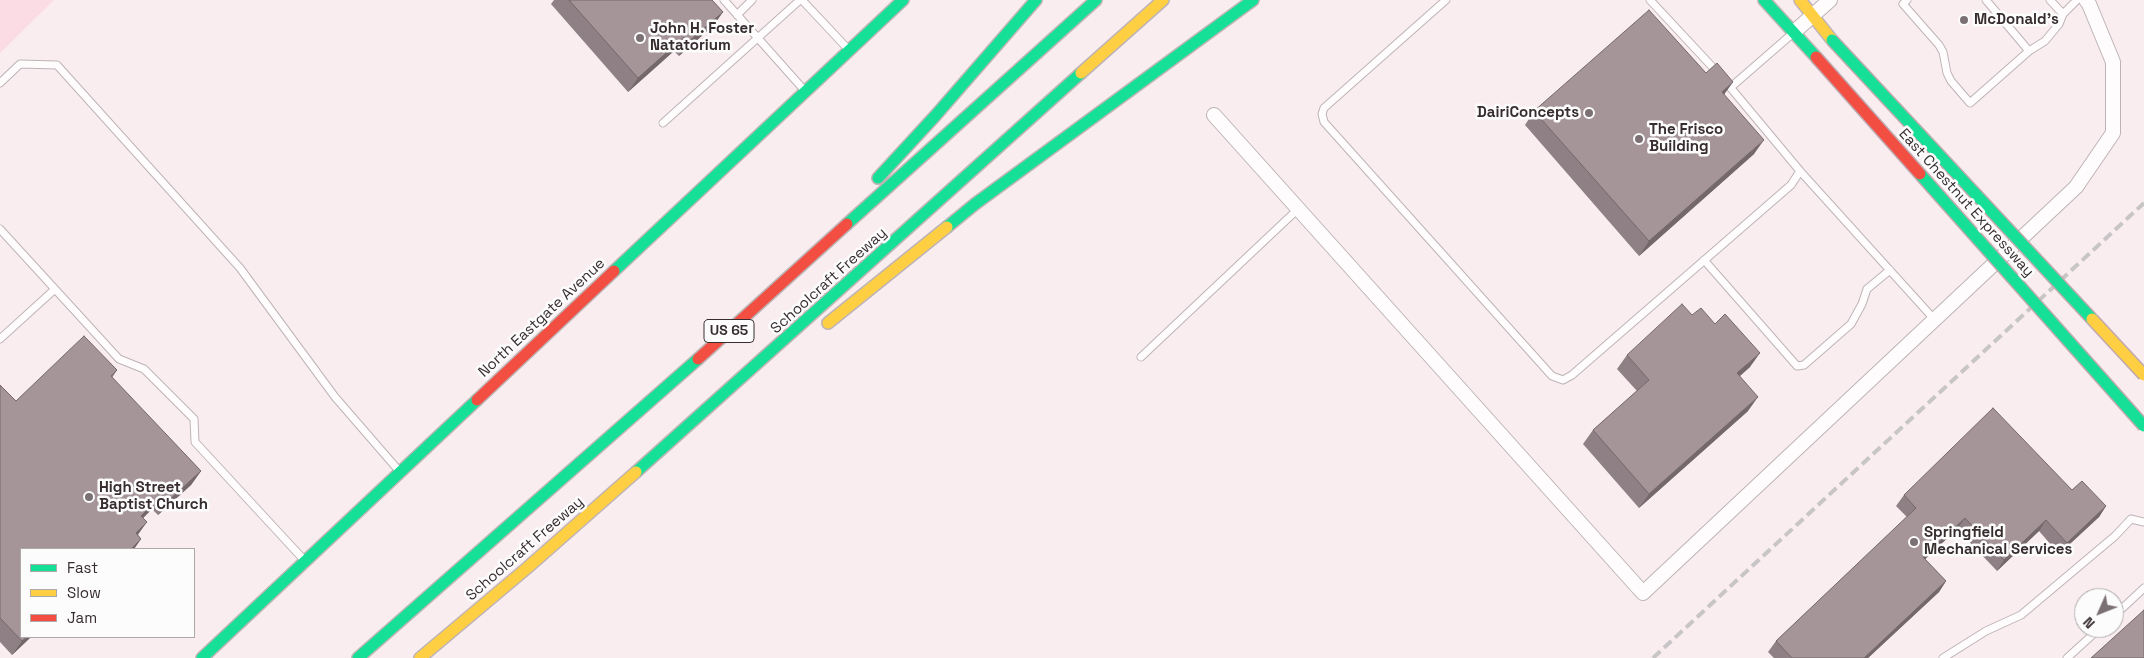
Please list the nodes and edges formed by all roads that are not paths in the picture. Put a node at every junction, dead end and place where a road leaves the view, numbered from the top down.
1 (724, 0) edge
2 (752, 0) edge
3 (801, 0) edge
4 (903, 0) edge
5 (1036, 0) edge
6 (1096, 0) edge
7 (1162, 0) edge
8 (1253, 0) edge
9 (1446, 0) edge
10 (1650, 0) edge
11 (1764, 0) edge
12 (1800, 0) edge
13 (1830, 0) edge
14 (1906, 0) edge
15 (1986, 0) edge
16 (2050, 0) edge
17 (2077, 0) edge
18 (2086, 0) edge
19 (737, 14) junction
20 (2063, 14) junction
21 (1812, 16) junction
22 (1794, 32) junction
23 (758, 38) junction
24 (849, 50) junction
25 (2029, 51) junction
26 (0, 83) edge
27 (1731, 87) junction
28 (805, 92) junction
29 (1214, 115) dead end
30 (663, 123) dead end
31 (1800, 171) junction
32 (1298, 208) junction
33 (0, 229) edge
34 (1704, 260) junction
35 (1890, 270) junction
36 (55, 289) junction
37 (1934, 319) junction
38 (821, 329) dead end
39 (0, 340) edge
40 (1141, 357) dead end
41 (2144, 375) edge
42 (674, 379) junction
43 (753, 383) dead end
44 (719, 399) junction
45 (2144, 426) edge
46 (400, 472) junction
47 (2144, 522) edge
48 (305, 561) junction
49 (2144, 588) edge
50 (2124, 607) edge
51 (2089, 638) edge
52 (202, 658) edge
53 (358, 658) edge
54 (420, 658) edge
55 (1943, 658) edge
56 (2067, 658) edge

1 - 19 lane
2 - 19 lane
3 - 23 lane
3 - 24 lane
4 - 24 main road, North Eastgate Avenue
5 - 42 main road
6 - 42 main road, Schoolcraft Freeway / US 65
7 - 44 main road, Schoolcraft Freeway / US 65
8 - 38 main road
9 - 34 lane
10 - 27 lane
11 - 22 main road, East Chestnut Expressway
12 - 21 main road, East Chestnut Expressway
13 - 21 street
14 - 25 lane
15 - 25 lane
16 - 20 lane
17 - 20 lane
18 - 37 street
19 - 23 lane
20 - 25 lane
21 - 22 street
21 - 41 main road, East Chestnut Expressway, bridge
22 - 27 lane
22 - 45 main road, East Chestnut Expressway, bridge
23 - 28 lane
23 - 30 lane
24 - 28 main road, North Eastgate Avenue
26 - 46 lane
27 - 31 lane
28 - 46 main road, North Eastgate Avenue
29 - 32 street
31 - 34 lane
31 - 35 lane
32 - 37 street
32 - 40 lane
33 - 36 lane
34 - 35 lane
35 - 37 lane
36 - 39 lane
36 - 48 lane
42 - 53 main road, Schoolcraft Freeway / US 65
43 - 44 main road
44 - 54 main road, Schoolcraft Freeway / US 65
46 - 48 main road, North Eastgate Avenue
47 - 55 lane
48 - 52 main road, North Eastgate Avenue
49 - 50 lane
51 - 56 lane

